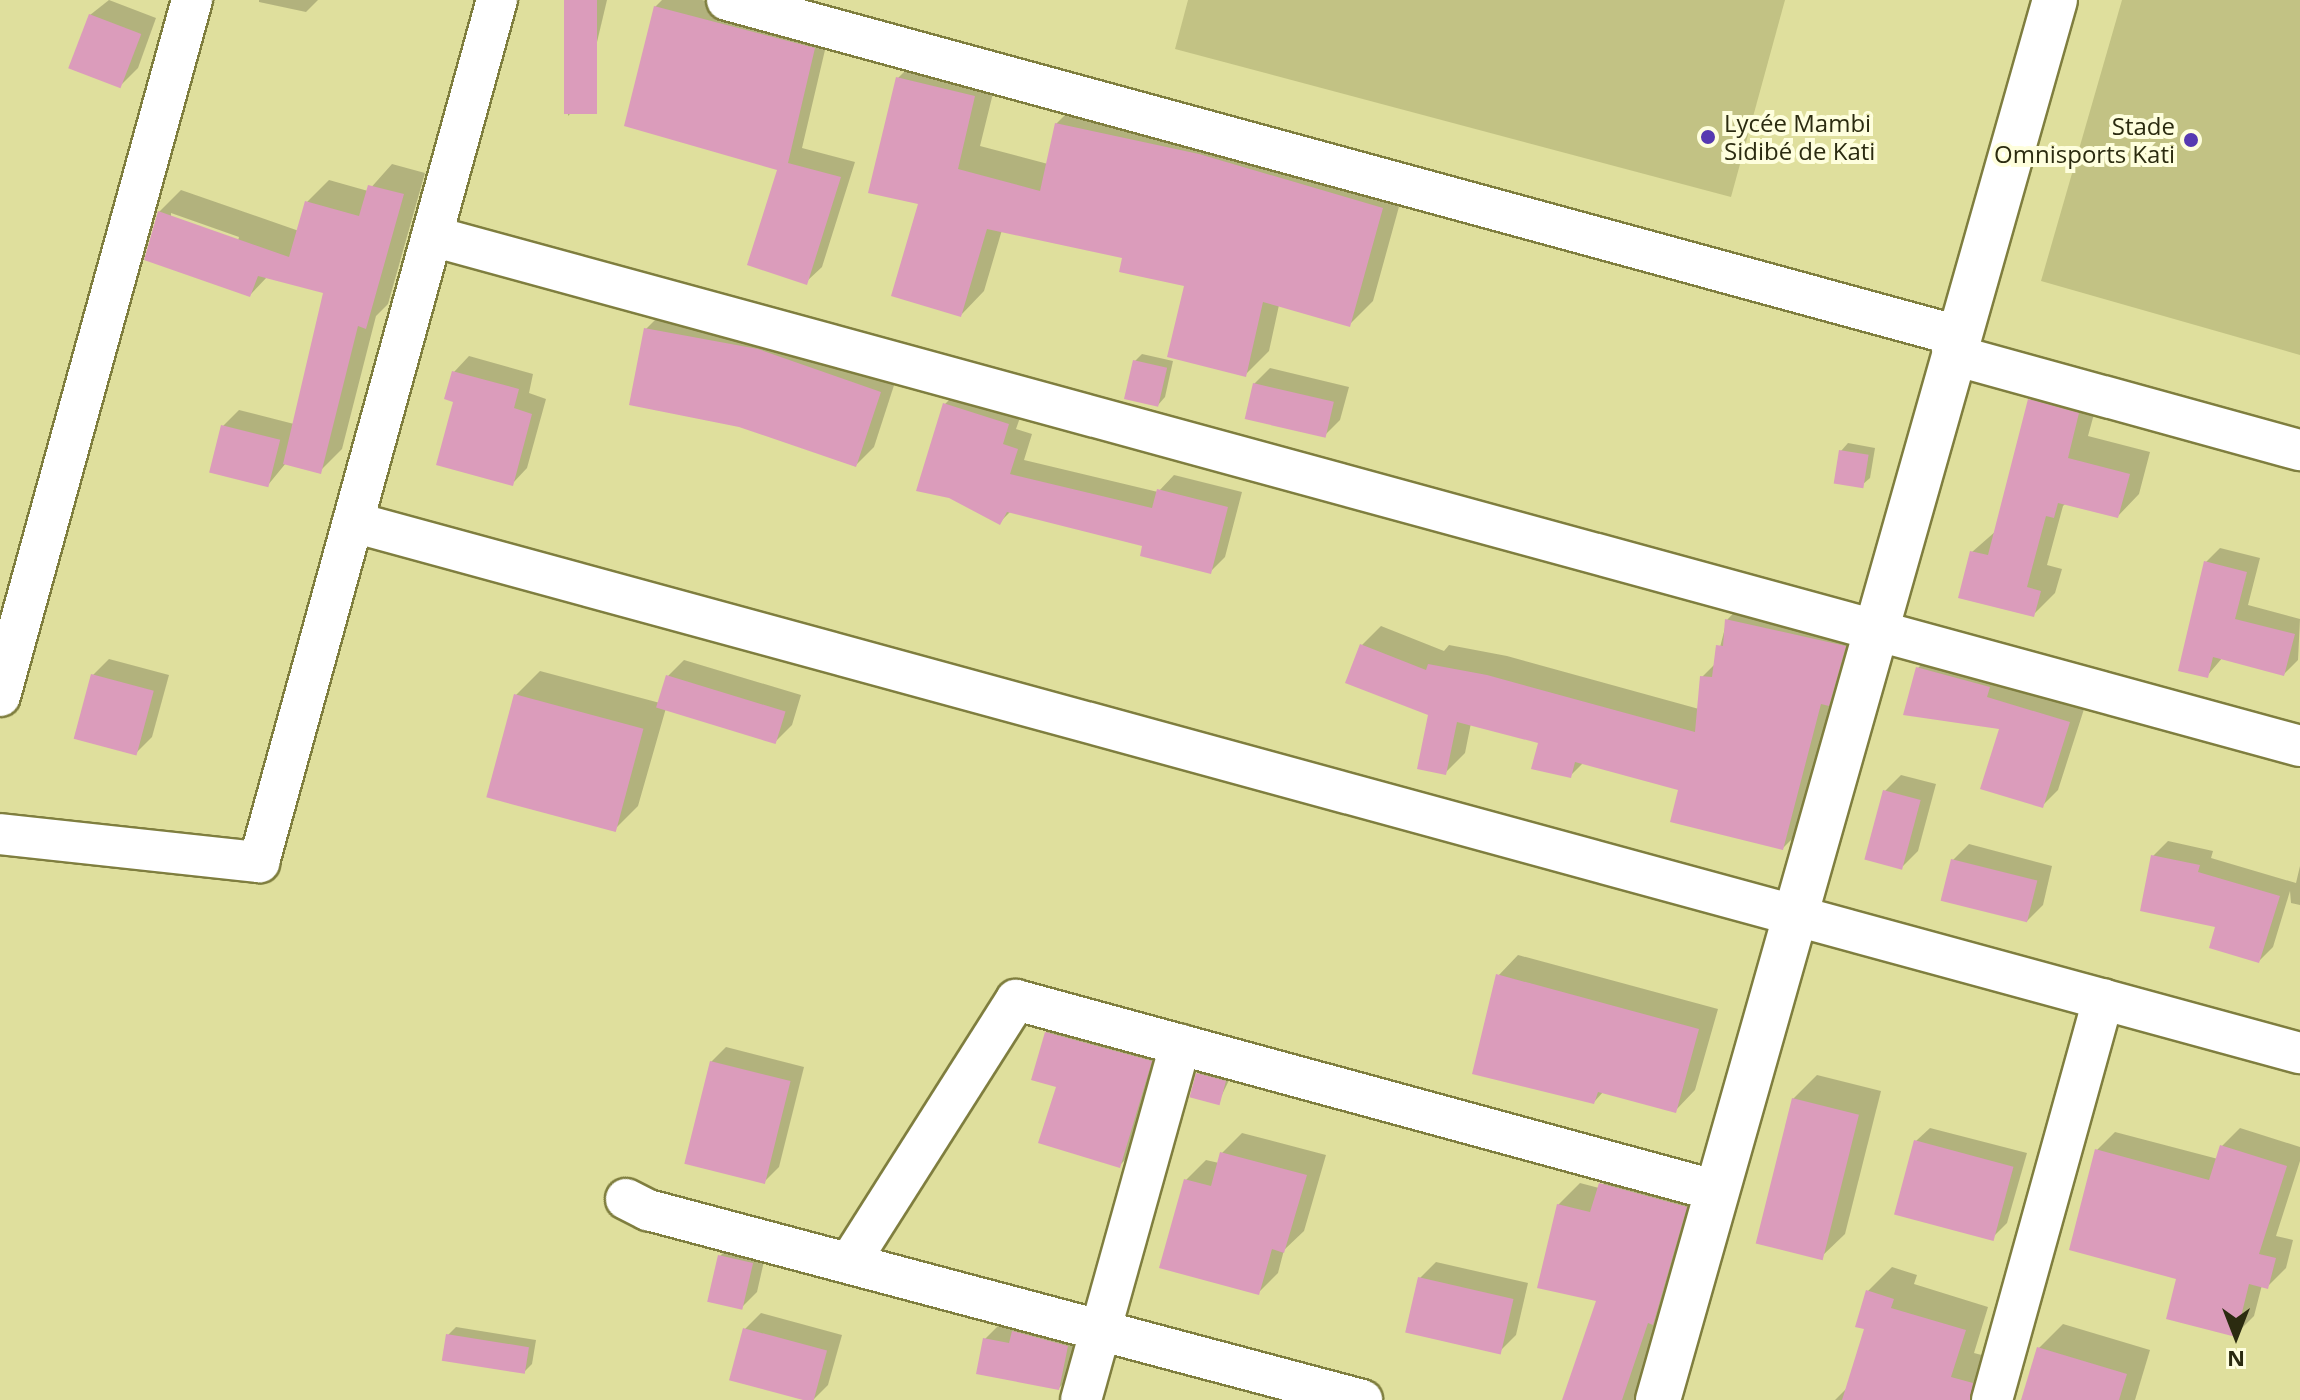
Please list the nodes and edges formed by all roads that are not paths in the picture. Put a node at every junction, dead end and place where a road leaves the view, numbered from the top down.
1 (192, 0) edge
2 (497, 0) edge
3 (727, 0) edge
4 (2055, 0) edge
5 (432, 236) junction
6 (1954, 355) junction
7 (2300, 450) edge
8 (353, 522) junction
9 (1876, 630) junction
10 (0, 696) edge
11 (2300, 746) edge
12 (0, 834) edge
13 (1795, 915) junction
14 (2103, 999) junction
15 (1180, 1045) junction
16 (2300, 1053) edge
17 (1717, 1191) junction
18 (626, 1199) dead end
19 (851, 1260) junction
20 (1101, 1329) junction
21 (1081, 1400) edge
22 (1362, 1400) edge
23 (1658, 1400) edge
24 (1992, 1400) edge

1 - 10 street
2 - 5 street
3 - 6 street
4 - 6 street
5 - 8 street
5 - 9 street
6 - 7 street
6 - 9 street
8 - 12 street
8 - 13 street
9 - 11 street
9 - 13 street
13 - 14 street
13 - 17 street
14 - 16 street
14 - 24 street
15 - 17 street
15 - 19 street
15 - 20 street
17 - 23 street
18 - 19 street
19 - 20 street
20 - 21 street
20 - 22 street

